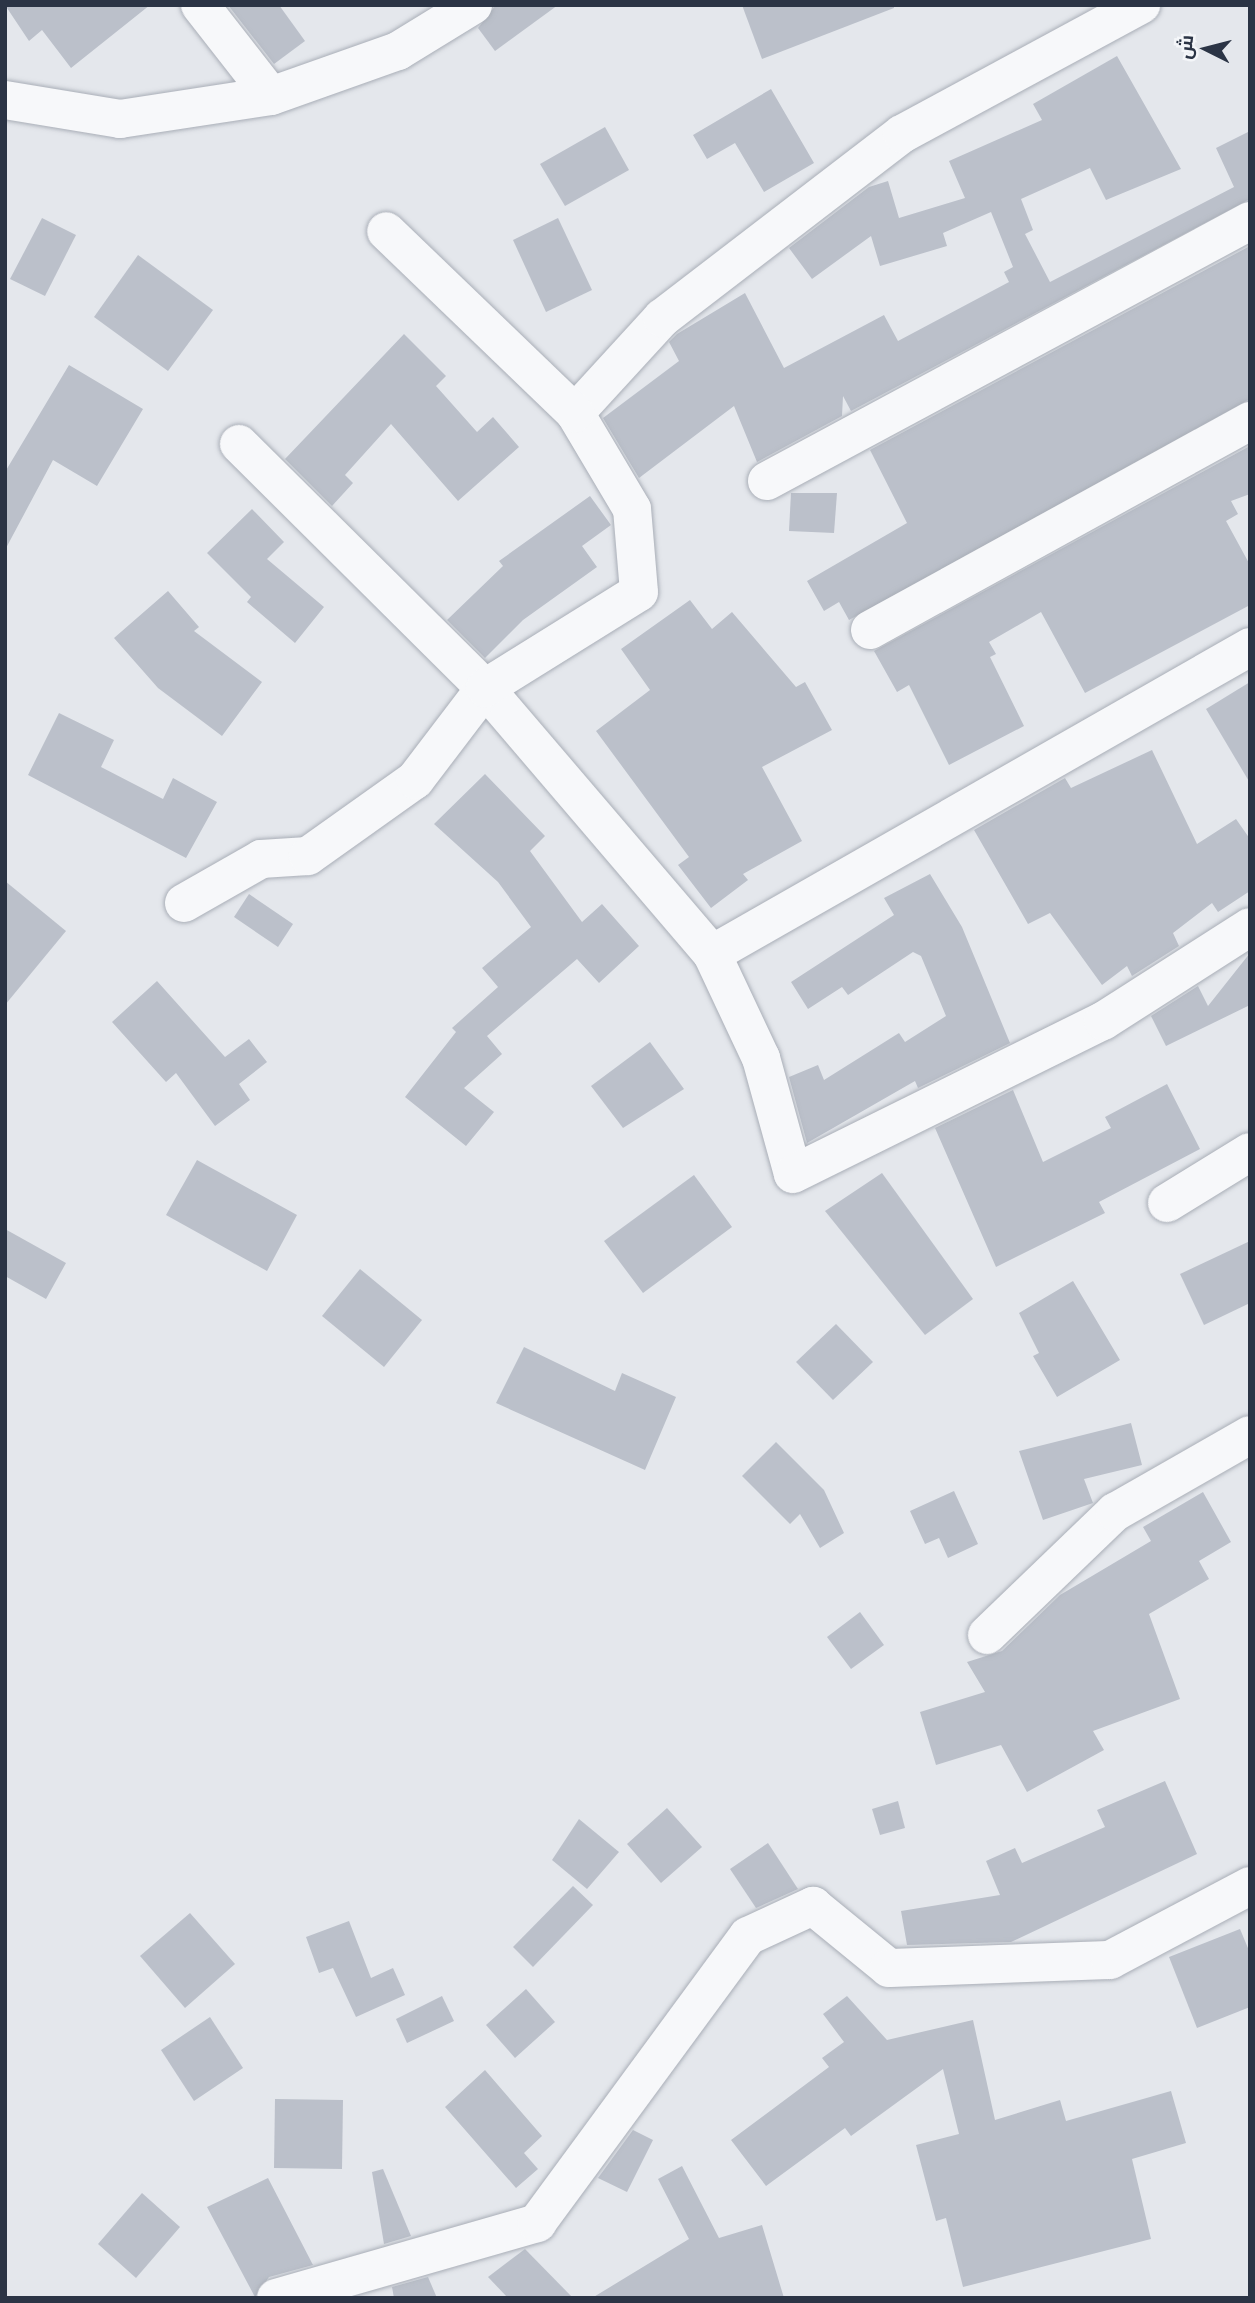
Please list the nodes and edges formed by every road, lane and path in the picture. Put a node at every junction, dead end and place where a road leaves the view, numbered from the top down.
1 (200, 5) edge
2 (473, 5) edge
3 (1141, 5) edge
4 (271, 96) junction
5 (5, 100) edge
6 (1250, 221) edge
7 (386, 231) dead end
8 (575, 413) junction
9 (1250, 421) edge
10 (239, 444) dead end
11 (767, 481) dead end
12 (870, 630) dead end
13 (1250, 647) edge
14 (485, 688) junction
15 (184, 903) dead end
16 (1250, 927) edge
17 (712, 954) junction
18 (1250, 1152) edge
19 (1167, 1203) dead end
20 (1250, 1436) edge
21 (987, 1634) dead end
22 (1250, 1886) edge
23 (276, 2298) edge

1 - 4 street
2 - 4 street
3 - 8 street
4 - 5 street
6 - 11 street
7 - 8 street
8 - 14 street
9 - 12 street
10 - 14 street
13 - 17 street
14 - 15 street
14 - 17 street
16 - 17 street
18 - 19 street
20 - 21 street
22 - 23 street

